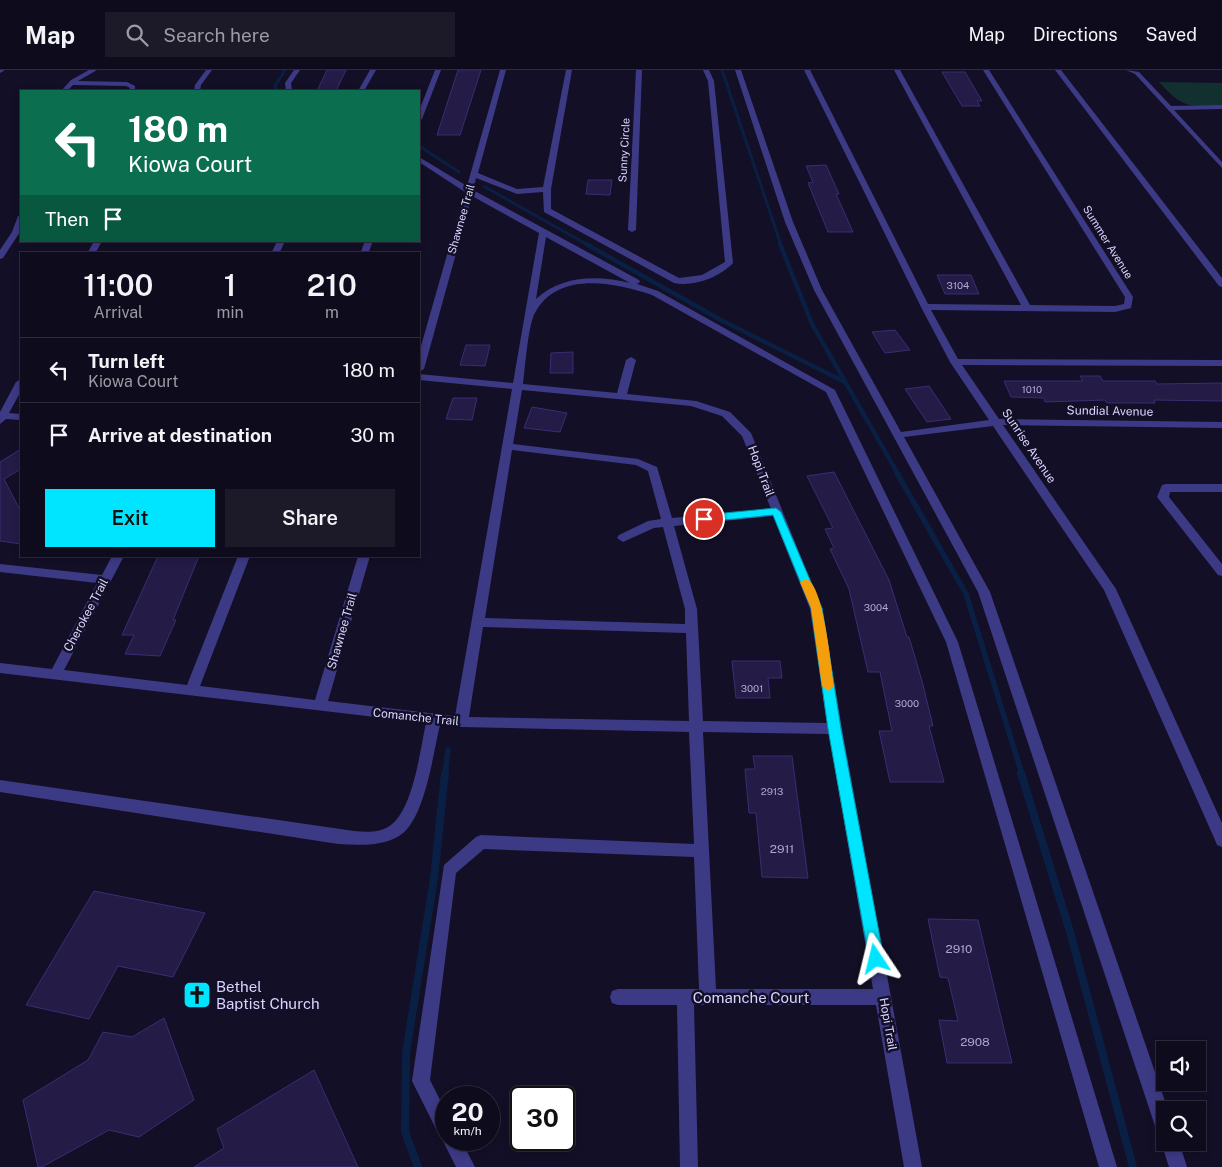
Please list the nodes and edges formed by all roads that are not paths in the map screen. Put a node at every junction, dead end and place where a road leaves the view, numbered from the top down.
1 (94, 70) edge
2 (209, 70) edge
3 (296, 70) edge
4 (373, 70) edge
5 (438, 70) edge
6 (503, 70) edge
7 (569, 70) edge
8 (639, 70) edge
9 (706, 70) edge
10 (738, 70) edge
11 (807, 70) edge
12 (897, 70) edge
13 (986, 70) edge
14 (1058, 70) edge
15 (1129, 70) edge
16 (71, 83) junction
17 (65, 90) edge
18 (132, 90) edge
19 (198, 90) edge
20 (289, 90) edge
21 (362, 90) edge
22 (1222, 107) edge
23 (1169, 108) junction
24 (420, 116) edge
25 (420, 160) edge
26 (1222, 166) edge
27 (474, 174) junction
28 (547, 189) junction
29 (469, 191) junction
30 (20, 221) edge
31 (632, 230) dead end
32 (543, 232) junction
33 (0, 256) edge
34 (1222, 284) edge
35 (655, 293) junction
36 (925, 307) junction
37 (1027, 308) junction
38 (528, 318) junction
39 (631, 360) dead end
40 (955, 362) junction
41 (1222, 363) edge
42 (420, 365) edge
43 (420, 377) edge
44 (20, 384) edge
45 (517, 386) junction
46 (621, 396) junction
47 (20, 417) edge
48 (1, 419) edge
49 (997, 422) junction
50 (1222, 425) edge
51 (899, 435) junction
52 (506, 446) junction
53 (1222, 488) edge
54 (776, 512) junction
55 (668, 522) junction
56 (623, 538) dead end
57 (117, 557) edge
58 (244, 557) edge
59 (364, 557) edge
60 (0, 568) edge
61 (1222, 572) edge
62 (105, 580) junction
63 (478, 622) junction
64 (692, 629) junction
65 (0, 668) edge
66 (55, 675) junction
67 (191, 691) junction
68 (320, 706) junction
69 (434, 720) junction
70 (462, 722) junction
71 (696, 726) junction
72 (835, 729) junction
73 (0, 786) edge
74 (1222, 840) edge
75 (702, 851) junction
76 (618, 997) dead end
77 (883, 997) junction
78 (685, 998) junction
79 (708, 998) junction
80 (1156, 1102) edge
81 (435, 1109) edge
82 (457, 1151) edge
83 (1173, 1151) edge
84 (466, 1167) edge
85 (689, 1167) edge
86 (913, 1167) edge
87 (1108, 1167) edge
88 (1178, 1167) edge

1 - 16 street
2 - 19 street
3 - 20 street
4 - 21 street
5 - 24 street
6 - 27 street, Shawnee Trail
7 - 28 street
8 - 31 street, Sunny Circle
9 - 28 street
10 - 51 street
11 - 36 street, Sunrise Avenue
12 - 37 street
13 - 37 street, Summer Avenue
14 - 34 street
15 - 23 street
16 - 17 street
16 - 18 street
22 - 23 street
23 - 26 street
25 - 29 street
27 - 28 street
27 - 29 street, Shawnee Trail
29 - 32 street
29 - 42 street, Shawnee Trail
30 - 33 street
32 - 35 street
32 - 38 street
35 - 38 street
35 - 87 street
36 - 37 street, Summer Avenue
36 - 40 street, Sunrise Avenue
38 - 45 street
39 - 46 street
40 - 41 street
40 - 49 street, Sunrise Avenue
43 - 45 street, Hopi Trail
44 - 48 street
45 - 46 street, Hopi Trail
45 - 52 street
46 - 54 street, Hopi Trail
47 - 48 street
49 - 50 street, Sundial Avenue
49 - 51 street, Sundial Avenue
49 - 74 street, Sunrise Avenue
51 - 80 street
52 - 55 street
52 - 63 street
53 - 61 street
54 - 55 street
54 - 72 street, Hopi Trail
55 - 56 street
55 - 64 street
57 - 62 street, Cherokee Trail
58 - 67 street
59 - 68 street, Shawnee Trail
60 - 62 street
62 - 66 street, Cherokee Trail
63 - 64 street
63 - 70 street
64 - 71 street
65 - 66 street, Comanche Trail
66 - 67 street, Comanche Trail
67 - 68 street, Comanche Trail
68 - 69 street, Comanche Trail
69 - 70 street, Comanche Trail
69 - 73 street
70 - 71 street, Comanche Trail
71 - 72 street, Comanche Trail
71 - 75 street
72 - 77 street, Hopi Trail
75 - 79 street
75 - 81 street
76 - 78 street, Comanche Court
77 - 79 street, Comanche Court
77 - 86 street, Hopi Trail
78 - 79 street, Comanche Court
78 - 85 street
82 - 84 street
83 - 88 street

